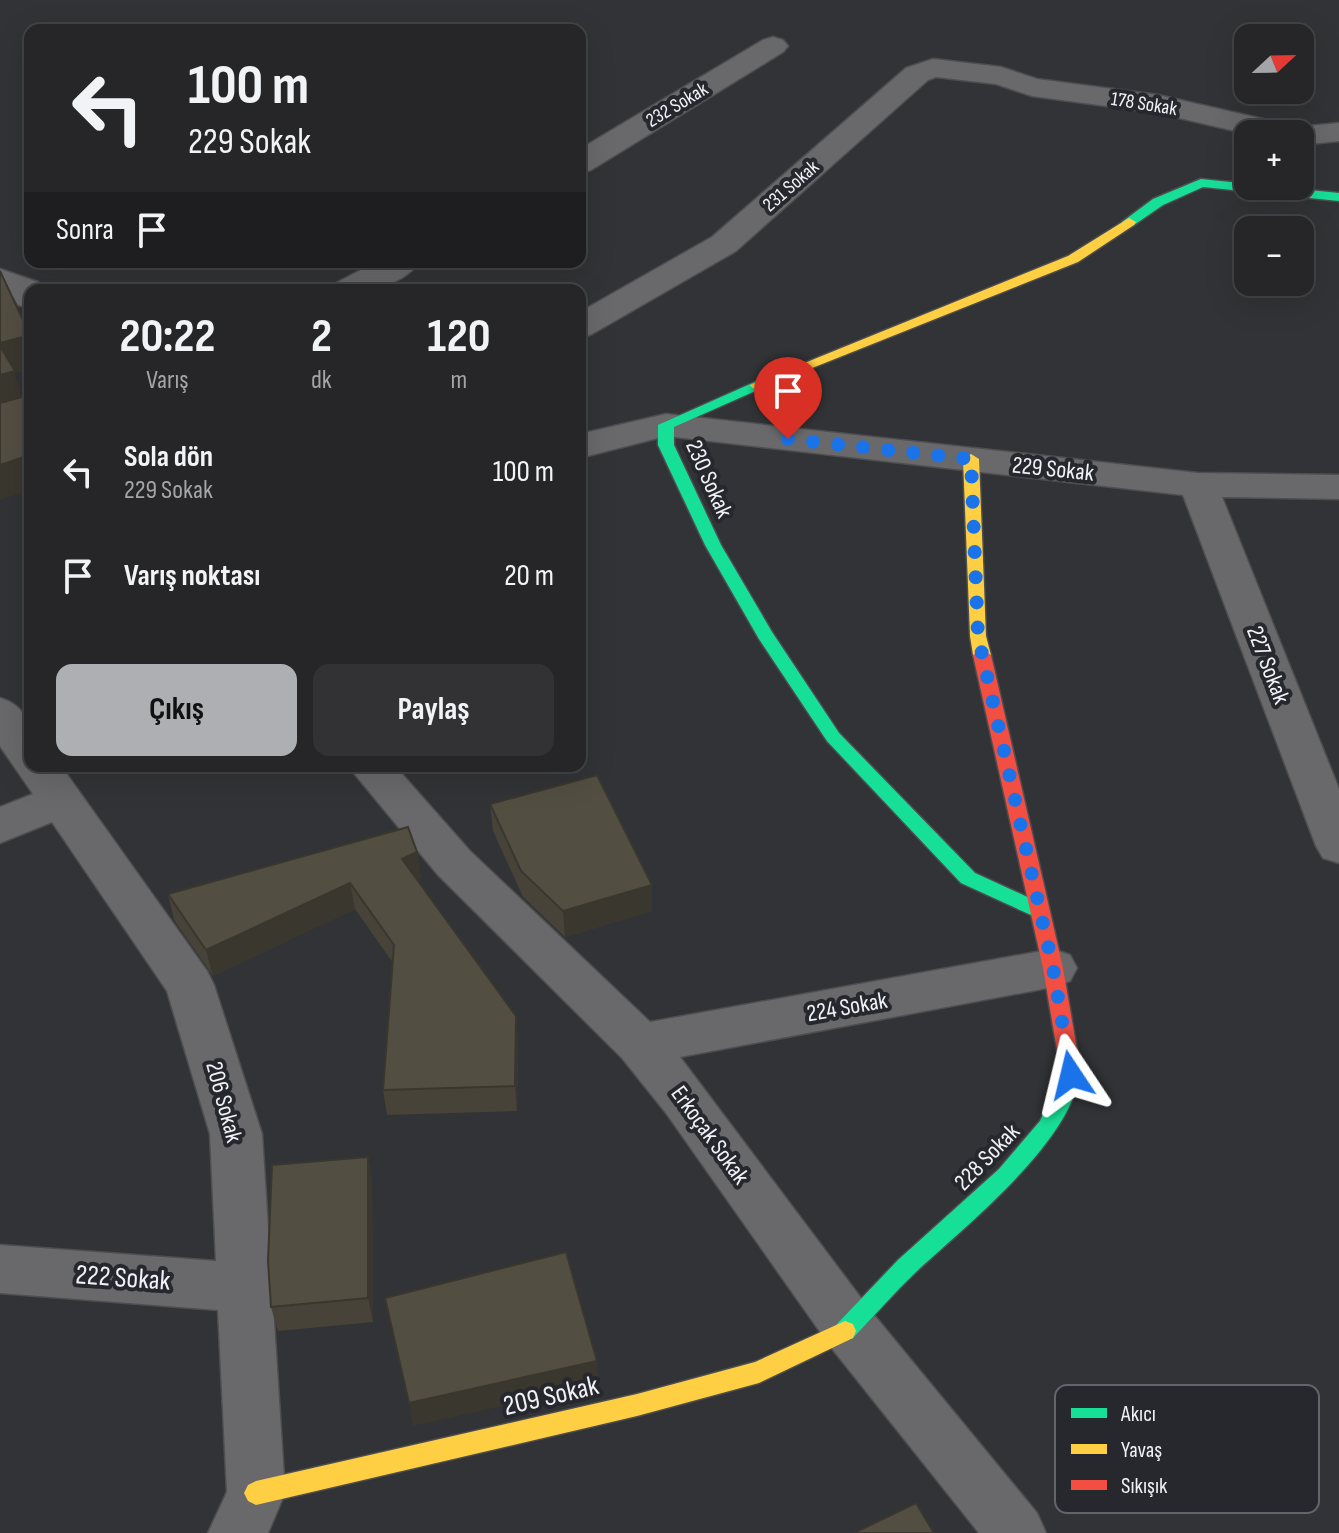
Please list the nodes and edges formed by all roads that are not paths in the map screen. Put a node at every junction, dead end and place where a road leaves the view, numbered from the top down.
1 (773, 46) dead end
2 (1001, 76) joint
3 (1234, 122) edge
4 (1339, 132) edge
5 (1314, 135) edge
6 (586, 159) edge
7 (1339, 197) edge
8 (390, 268) edge
9 (0, 279) edge
10 (360, 284) edge
11 (24, 288) edge
12 (586, 324) edge
13 (666, 425) junction
14 (586, 445) edge
15 (971, 459) junction
16 (1198, 485) junction
17 (1339, 487) edge
18 (0, 713) edge
19 (24, 747) edge
20 (375, 772) edge
21 (49, 783) edge
22 (0, 826) edge
23 (1339, 846) edge
24 (1038, 910) junction
25 (1053, 968) junction
26 (640, 1044) junction
27 (0, 1269) edge
28 (245, 1288) junction
29 (850, 1328) junction
30 (247, 1513) edge
31 (1016, 1533) edge

1 - 6 street, 232 Sokak
2 - 3 street, 178 Sokak
2 - 12 street, 231 Sokak
4 - 5 street
7 - 13 street, 230 Sokak
8 - 10 street
9 - 11 street
13 - 14 street, 229 Sokak
13 - 15 street, 229 Sokak
13 - 24 street, 230 Sokak
15 - 16 street, 229 Sokak
15 - 24 street, 228 Sokak
16 - 17 street, 229 Sokak
16 - 23 street, 227 Sokak
18 - 19 street
20 - 26 street, Erkoçak Sokak
21 - 22 street
21 - 28 street, 206 Sokak
24 - 25 street, 228 Sokak
25 - 26 street, 224 Sokak
25 - 29 street, 228 Sokak
26 - 29 street, Erkoçak Sokak
27 - 28 street, 222 Sokak
28 - 30 street, 206 Sokak
29 - 30 street, 209 Sokak
29 - 31 street, Erkoçak Sokak

